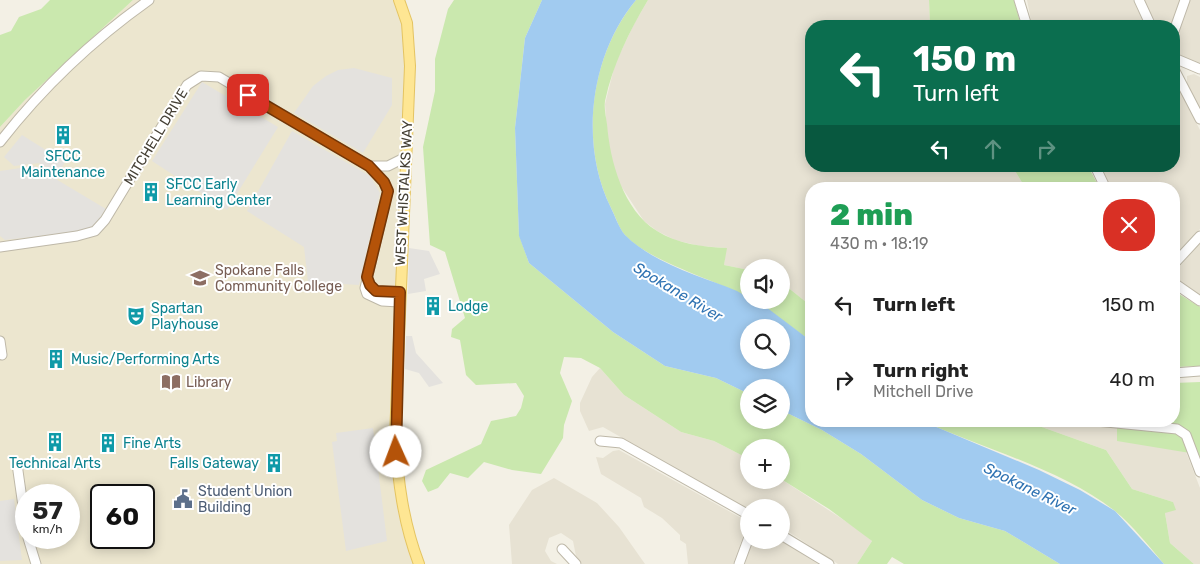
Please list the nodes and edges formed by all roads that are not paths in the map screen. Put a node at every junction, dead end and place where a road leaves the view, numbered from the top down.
1 (149, 0) edge
2 (399, 0) edge
3 (1019, 0) edge
4 (1139, 0) edge
5 (1185, 0) edge
6 (1025, 20) edge
7 (1148, 20) edge
8 (1178, 20) edge
9 (1180, 61) edge
10 (1200, 69) edge
11 (1180, 81) edge
12 (1200, 119) edge
13 (0, 142) edge
14 (406, 156) junction
15 (369, 166) junction
16 (1200, 236) edge
17 (0, 247) edge
18 (1180, 258) edge
19 (367, 277) junction
20 (1180, 286) edge
21 (400, 292) junction
22 (1200, 301) edge
23 (399, 302) junction
24 (0, 341) edge
25 (2, 355) dead end
26 (1200, 371) edge
27 (1180, 373) edge
28 (1157, 427) edge
29 (600, 441) dead end
30 (17, 464) dead end
31 (1200, 472) edge
32 (20, 484) edge
33 (740, 510) edge
34 (790, 540) edge
35 (31, 549) edge
36 (562, 549) dead end
37 (745, 549) edge
38 (36, 564) edge
39 (419, 564) edge
40 (576, 564) edge
41 (739, 564) edge
42 (829, 564) edge

1 - 13 street
2 - 14 main road, WEST WHISTALKS WAY
3 - 6 street
4 - 7 street
5 - 8 street
9 - 10 street
11 - 12 street
14 - 15 street
14 - 21 main road, WEST WHISTALKS WAY
15 - 17 street, MITCHELL DRIVE
15 - 19 street, MITCHELL DRIVE
16 - 18 street
19 - 21 street
19 - 23 street
20 - 22 street
21 - 23 main road, WEST WHISTALKS WAY
23 - 39 main road, WEST WHISTALKS WAY
24 - 25 street
26 - 27 street
28 - 31 street
29 - 33 street
30 - 32 street
34 - 42 street
35 - 38 street
36 - 40 street
37 - 41 street

